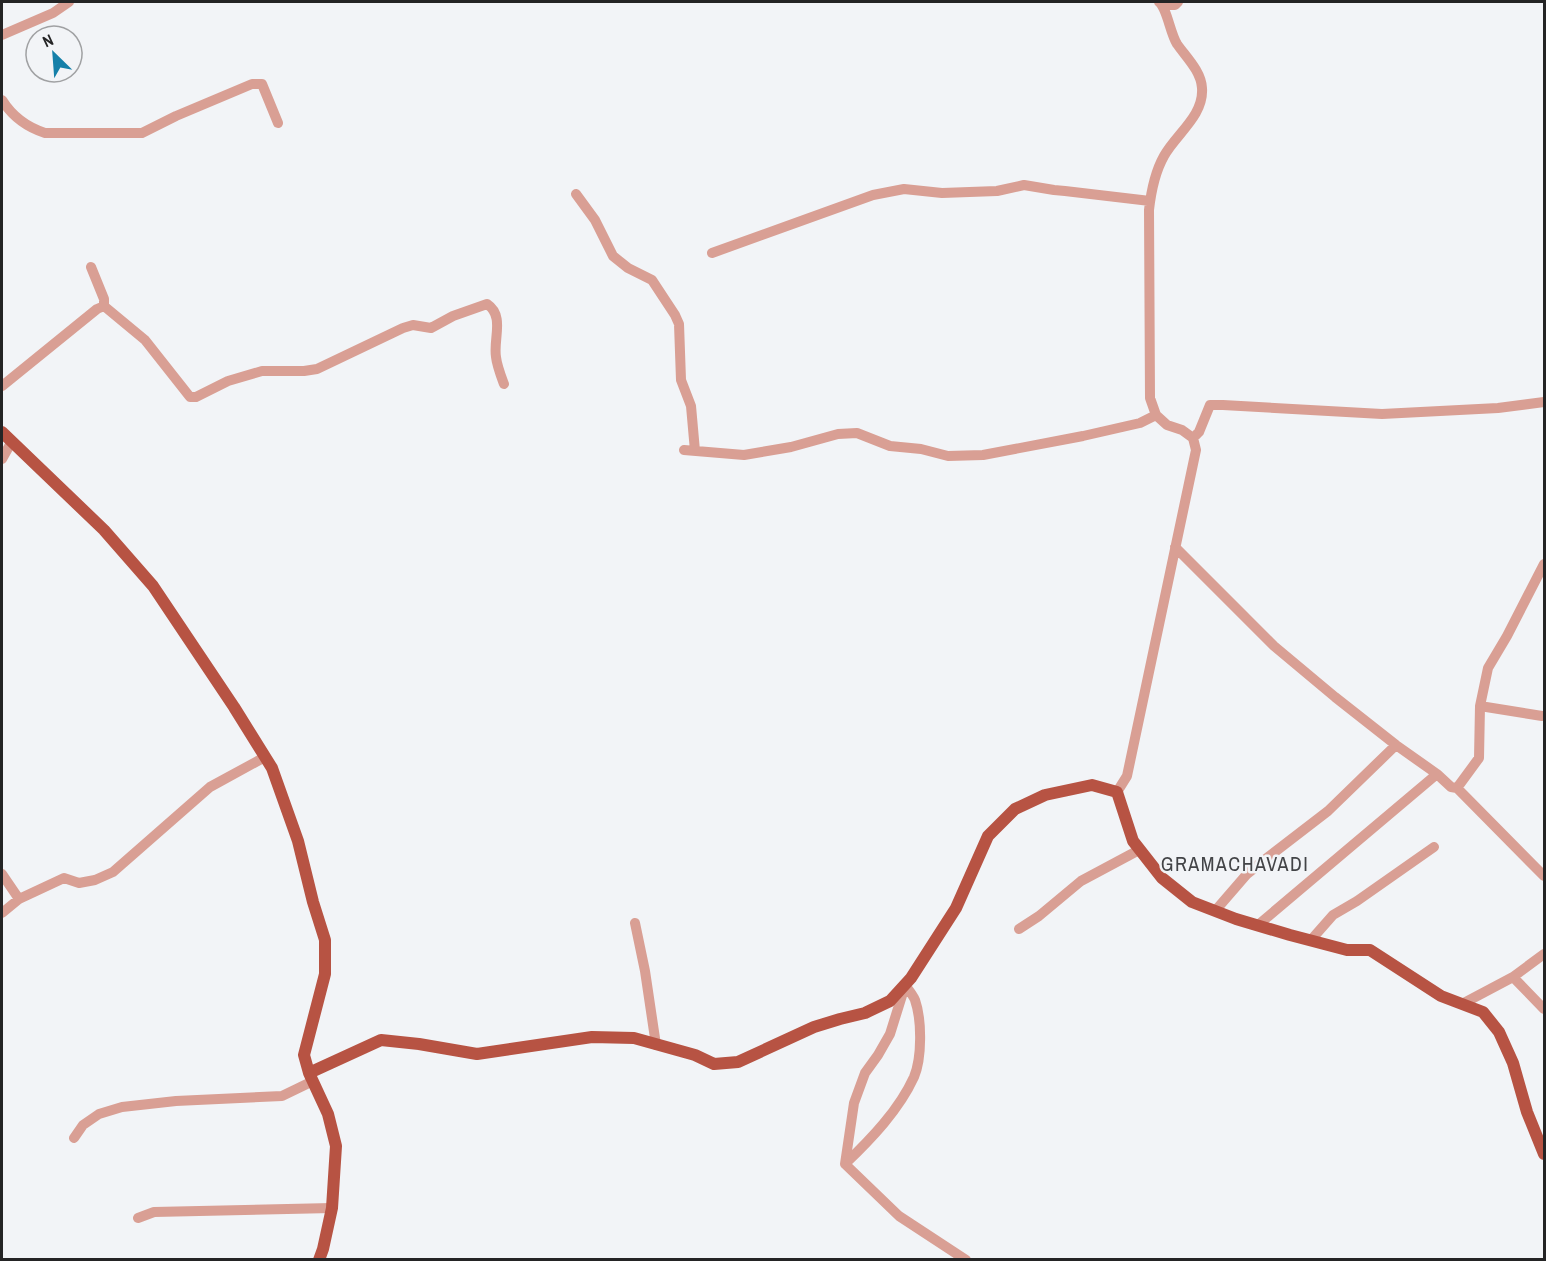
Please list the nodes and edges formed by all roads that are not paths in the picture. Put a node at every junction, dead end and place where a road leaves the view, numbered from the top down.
1 (69, 2) edge
2 (1178, 2) edge
3 (1161, 3) edge
4 (2, 35) edge
5 (2, 100) edge
6 (278, 123) dead end
7 (576, 194) dead end
8 (1150, 201) junction
9 (712, 253) dead end
10 (91, 267) dead end
11 (104, 306) junction
12 (504, 384) dead end
13 (2, 386) edge
14 (1545, 402) edge
15 (1156, 415) junction
16 (2, 432) edge
17 (1193, 438) junction
18 (12, 441) junction
19 (2, 459) edge
20 (1175, 547) junction
21 (1545, 564) edge
22 (1479, 706) junction
23 (1542, 716) dead end
24 (1396, 745) junction
25 (265, 757) junction
26 (1437, 774) junction
27 (1457, 789) junction
28 (1117, 792) junction
29 (1434, 847) dead end
30 (1139, 850) junction
31 (2, 874) edge
32 (1545, 876) edge
33 (19, 899) junction
34 (1215, 911) junction
35 (2, 913) edge
36 (635, 923) dead end
37 (1258, 925) junction
38 (1019, 929) dead end
39 (1311, 940) junction
40 (1545, 954) edge
41 (1513, 977) junction
42 (905, 984) junction
43 (1491, 989) junction
44 (1462, 1004) junction
45 (1545, 1009) edge
46 (1490, 1020) junction
47 (656, 1044) junction
48 (311, 1077) junction
49 (74, 1138) dead end
50 (1545, 1154) edge
51 (845, 1164) junction
52 (332, 1208) junction
53 (138, 1218) dead end
54 (319, 1260) edge
55 (966, 1260) edge

1 - 4 street
2 - 3 street
3 - 8 street
5 - 6 street
7 - 15 street
8 - 9 street
8 - 15 street
10 - 11 street
11 - 12 street
11 - 13 street
14 - 17 street
15 - 17 street
16 - 18 main road
17 - 20 street
18 - 19 street
18 - 25 main road
20 - 24 street
20 - 28 street
21 - 22 street
22 - 23 street
22 - 27 street
24 - 26 street
24 - 34 street
25 - 33 street
25 - 48 main road
26 - 27 street
26 - 37 street
27 - 32 street
28 - 30 main road
28 - 42 main road
29 - 39 street
30 - 34 main road
30 - 38 street
31 - 33 street
33 - 35 street
34 - 37 main road
36 - 47 street
37 - 39 main road
39 - 44 main road
40 - 41 street
41 - 43 street
41 - 45 street
42 - 47 main road
42 - 51 street
42 - 51 street
43 - 44 street
43 - 46 street
44 - 46 main road
46 - 50 main road
47 - 48 main road
48 - 49 street
48 - 52 main road
51 - 55 street
52 - 53 street
52 - 54 main road

